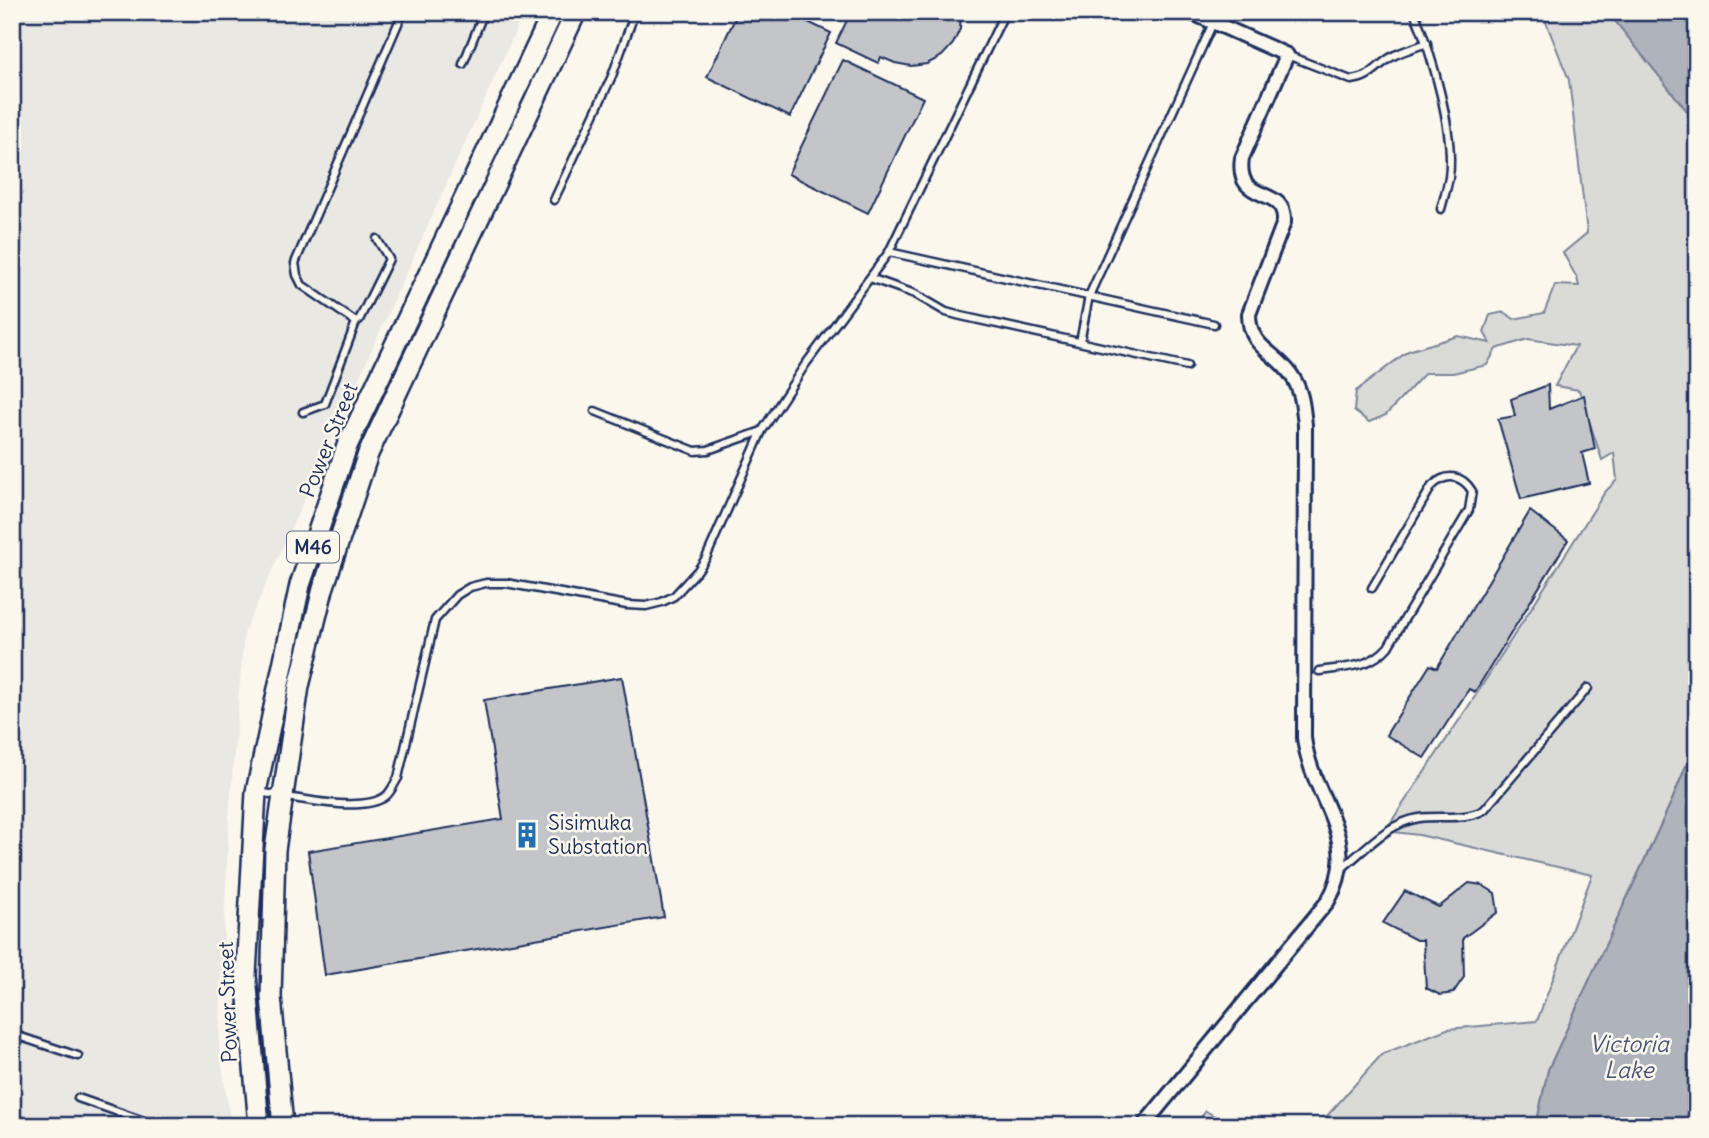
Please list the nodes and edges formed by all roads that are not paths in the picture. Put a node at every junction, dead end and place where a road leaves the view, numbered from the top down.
1 (403, 12) edge
2 (484, 12) edge
3 (554, 12) edge
4 (576, 12) edge
5 (635, 12) edge
6 (1005, 12) edge
7 (1190, 12) edge
8 (1414, 12) edge
9 (1213, 23) junction
10 (1427, 43) junction
11 (1287, 55) junction
12 (463, 64) dead end
13 (463, 200) junction
14 (554, 200) dead end
15 (483, 209) junction
16 (1441, 209) dead end
17 (377, 239) dead end
18 (889, 252) junction
19 (870, 278) junction
20 (1089, 296) junction
21 (356, 322) junction
22 (1214, 324) dead end
23 (1080, 342) junction
24 (1186, 366) dead end
25 (594, 411) dead end
26 (303, 412) dead end
27 (762, 430) junction
28 (300, 585) junction
29 (1372, 588) dead end
30 (323, 589) junction
31 (1319, 671) dead end
32 (1588, 688) dead end
33 (256, 792) junction
34 (283, 795) junction
35 (1341, 869) junction
36 (12, 1034) edge
37 (78, 1056) dead end
38 (78, 1098) dead end
39 (158, 1126) edge
40 (258, 1126) edge
41 (283, 1126) edge
42 (1143, 1126) edge

1 - 21 lane
2 - 12 lane
3 - 13 main road, Power Street / M46
4 - 15 main road, Power Street / M46
5 - 14 lane
6 - 18 lane
7 - 9 street
8 - 10 lane
9 - 11 street
9 - 20 lane
10 - 11 lane
10 - 16 lane
11 - 35 street
13 - 15 main road
13 - 28 main road, Power Street / M46
15 - 30 main road, Power Street / M46
17 - 21 lane
18 - 19 lane
18 - 20 lane
19 - 23 lane
19 - 27 lane
20 - 22 lane
20 - 23 lane
21 - 26 lane
23 - 24 lane
25 - 27 lane
27 - 34 lane
28 - 30 main road
28 - 33 main road, Power Street / M46
29 - 31 lane
30 - 34 main road, Power Street / M46
32 - 35 lane
33 - 34 lane
33 - 40 main road, Power Street / M46
34 - 41 main road, Power Street / M46
35 - 42 street
36 - 37 lane
38 - 39 lane

